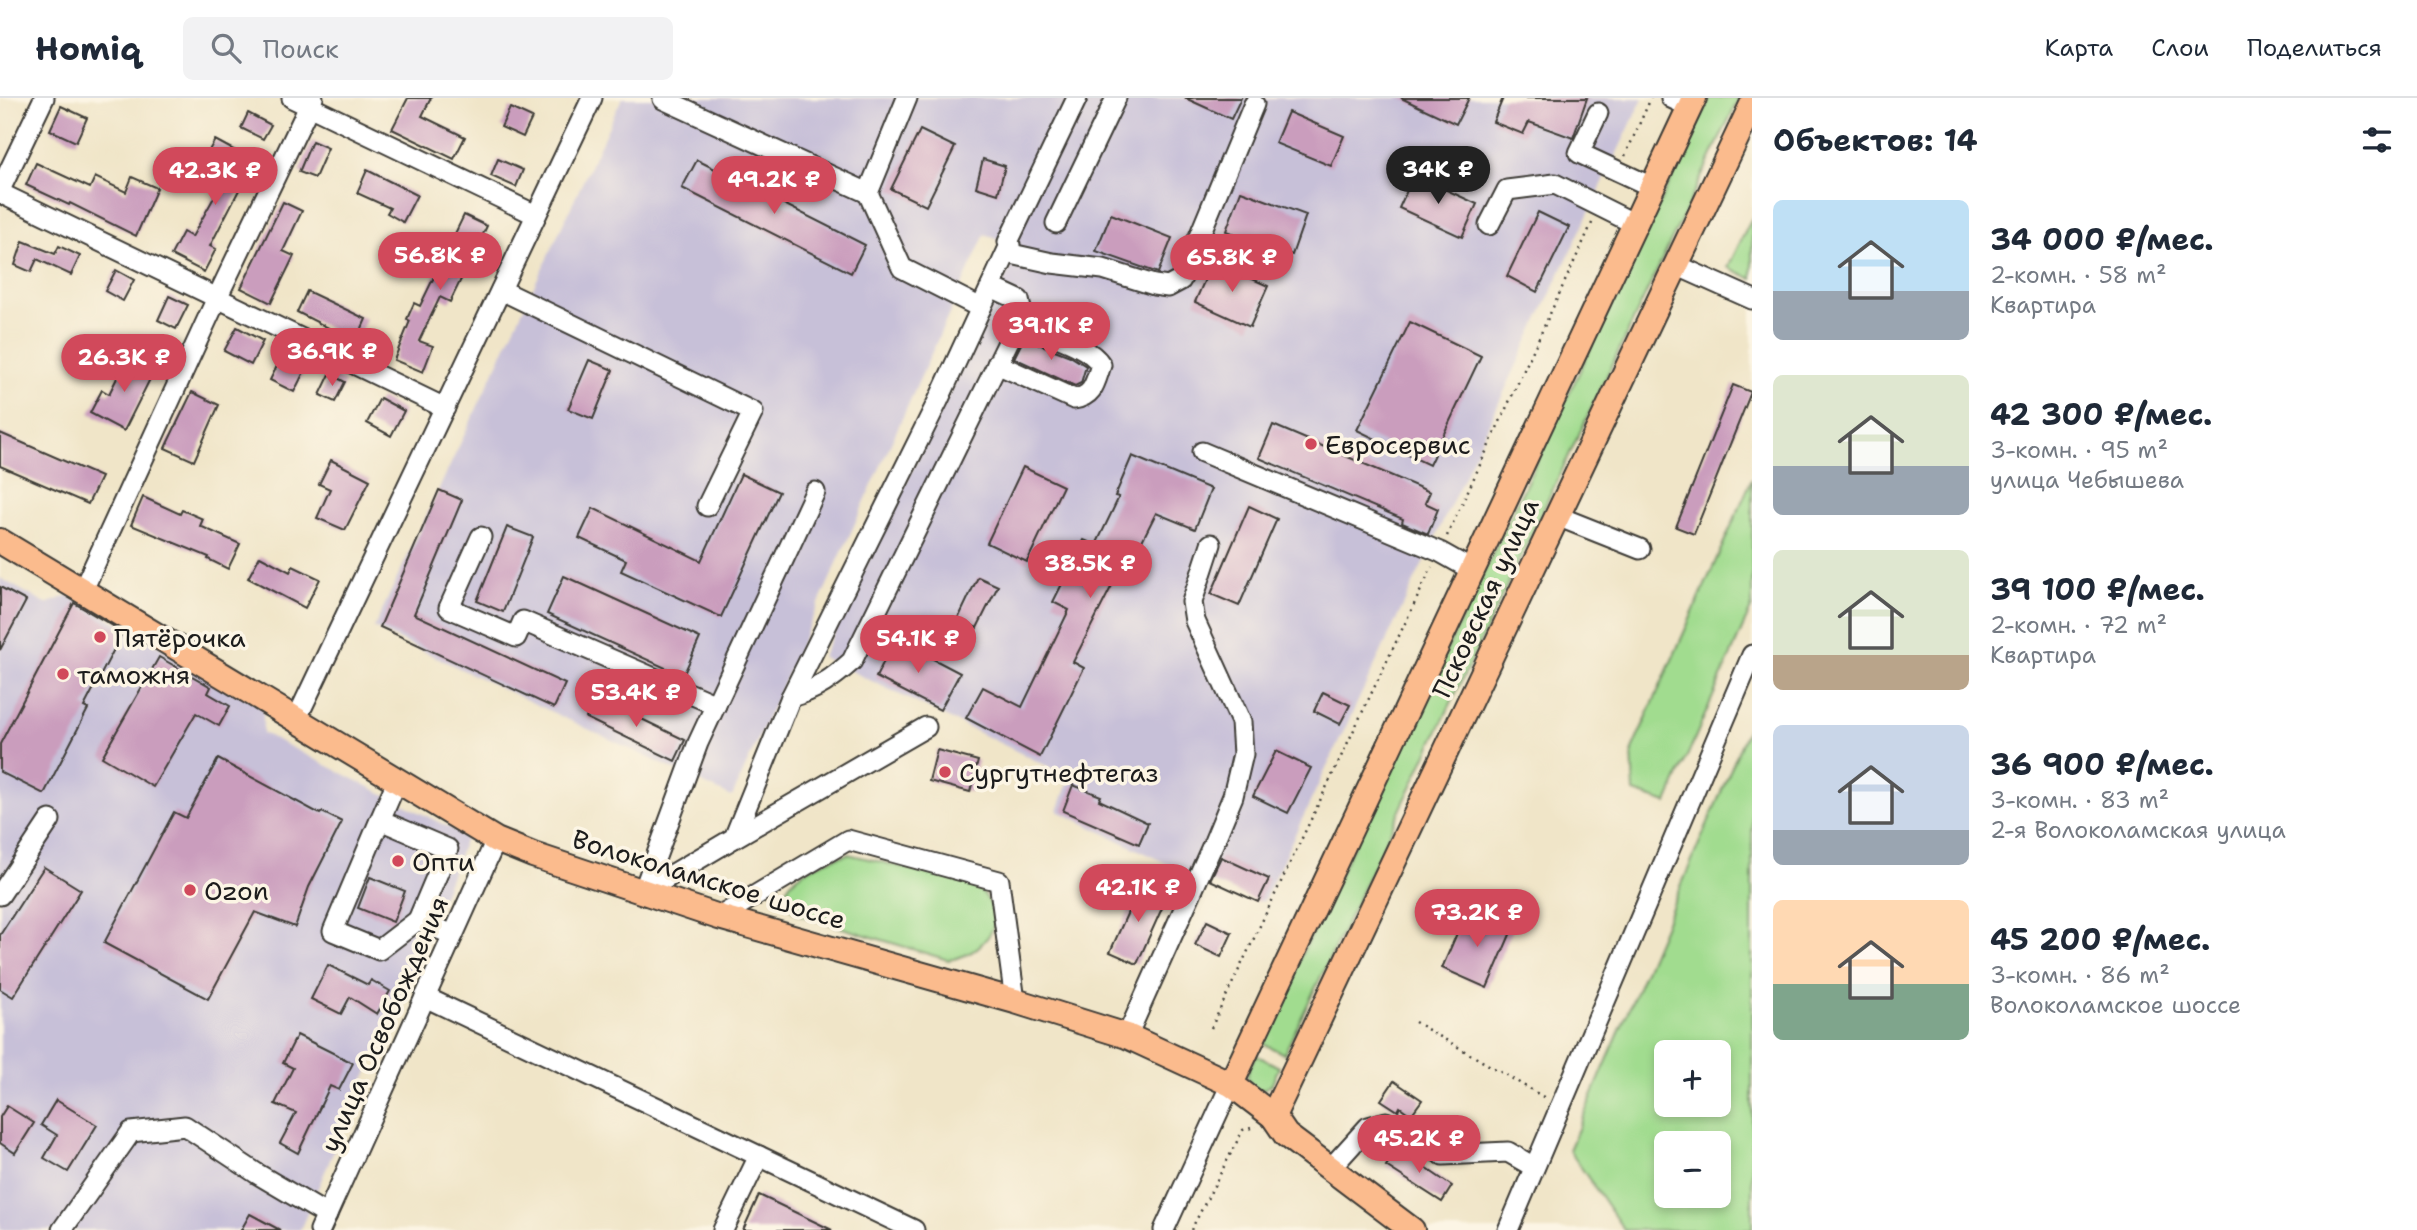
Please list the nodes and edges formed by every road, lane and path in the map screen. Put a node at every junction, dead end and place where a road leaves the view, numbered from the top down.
1 (44, 98) edge
2 (592, 98) edge
3 (906, 98) edge
4 (1077, 98) edge
5 (1116, 98) edge
6 (663, 99) edge
7 (305, 101) edge
8 (1685, 101) edge
9 (1254, 104) dead end
10 (1752, 105) edge
11 (1598, 113) dead end
12 (1652, 187) junction
13 (0, 192) edge
14 (868, 193) junction
15 (536, 215) junction
16 (1056, 223) dead end
17 (1635, 224) junction
18 (1489, 225) dead end
19 (1007, 253) junction
20 (1676, 265) junction
21 (991, 287) junction
22 (500, 290) junction
23 (217, 298) junction
24 (1752, 299) edge
25 (981, 308) junction
26 (1018, 323) junction
27 (997, 365) junction
28 (444, 408) junction
29 (1202, 452) dead end
30 (815, 492) dead end
31 (707, 506) dead end
32 (1557, 516) junction
33 (481, 537) dead end
34 (0, 541) edge
35 (1211, 544) dead end
36 (1640, 549) dead end
37 (1472, 570) junction
38 (83, 590) junction
39 (1752, 655) edge
40 (791, 697) junction
41 (716, 705) junction
42 (296, 720) junction
43 (926, 727) dead end
44 (397, 781) junction
45 (50, 820) dead end
46 (380, 820) junction
47 (734, 838) junction
48 (496, 840) junction
49 (643, 892) junction
50 (0, 895) edge
51 (719, 917) junction
52 (418, 920) junction
53 (453, 935) junction
54 (425, 997) junction
55 (1015, 1002) junction
56 (1415, 1022) dead end
57 (1127, 1036) junction
58 (1231, 1084) junction
59 (1559, 1106) junction
60 (1268, 1121) junction
61 (759, 1156) junction
62 (1534, 1167) junction
63 (1330, 1169) junction
64 (323, 1223) edge
65 (62, 1230) edge
66 (723, 1230) edge
67 (914, 1230) edge
68 (1164, 1230) edge
69 (1191, 1230) edge
70 (1412, 1230) edge
71 (1508, 1230) edge

1 - 13 street
2 - 15 street
3 - 14 street
4 - 19 street
5 - 16 street
6 - 14 street
7 - 15 street
7 - 23 street
8 - 12 main road, Псковская улица
9 - 19 street
10 - 20 main road, Псковская улица
11 - 12 street
12 - 17 main road, Псковская улица
13 - 23 street
14 - 25 street
15 - 22 street
17 - 18 street
17 - 37 main road, Псковская улица
19 - 21 street
20 - 24 street
20 - 32 main road, Псковская улица
21 - 25 street
21 - 26 street
22 - 28 street
22 - 31 street
23 - 28 street
23 - 38 street
25 - 40 street
26 - 27 street
26 - 27 street
27 - 40 street
28 - 42 street
29 - 37 street
30 - 41 street
32 - 36 street
32 - 60 main road, Псковская улица
33 - 41 street
34 - 38 main road, Волоколамское шоссе
35 - 57 street
37 - 58 main road, Псковская улица
38 - 42 main road, Волоколамское шоссе
39 - 59 street
40 - 47 street
41 - 49 street
42 - 44 main road, Волоколамское шоссе
43 - 47 street
44 - 46 street
44 - 48 main road, Волоколамское шоссе
45 - 50 street
46 - 52 street
46 - 52 street
47 - 49 street
48 - 49 main road, Волоколамское шоссе
48 - 53 street, улица Освобождения
49 - 51 main road, Волоколамское шоссе
51 - 55 main road, Волоколамское шоссе
51 - 55 street
52 - 53 street
53 - 54 street, улица Освобождения
54 - 61 street
54 - 64 street, улица Освобождения
55 - 57 main road, Волоколамское шоссе
56 - 59 path
57 - 58 main road, Волоколамское шоссе
58 - 60 main road, Волоколамское шоссе
58 - 68 street
59 - 62 street
60 - 63 main road, Волоколамское шоссе
60 - 69 path
61 - 66 street
61 - 67 street
62 - 63 street
62 - 71 street
63 - 70 main road, Волоколамское шоссе
64 - 65 street

